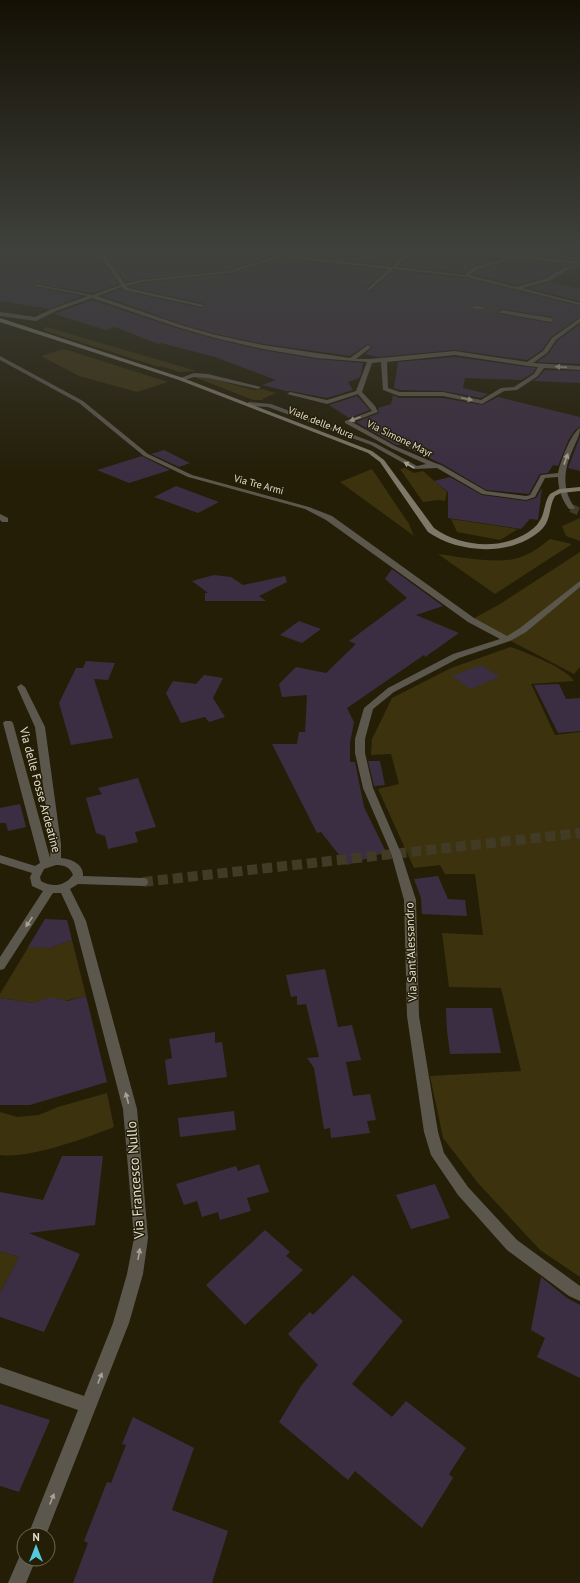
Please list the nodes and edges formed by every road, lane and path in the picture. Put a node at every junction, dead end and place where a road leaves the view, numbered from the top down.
1 (18, 326) edge
2 (179, 326) edge
3 (572, 326) edge
4 (368, 347) dead end
5 (0, 358) edge
6 (351, 360) junction
7 (384, 360) junction
8 (370, 361) junction
9 (528, 364) junction
10 (542, 366) junction
11 (580, 368) edge
12 (182, 379) junction
13 (258, 387) dead end
14 (359, 392) junction
15 (290, 394) dead end
16 (249, 404) junction
17 (580, 430) edge
18 (436, 466) junction
19 (561, 475) junction
20 (580, 489) edge
21 (564, 490) junction
22 (571, 508) tunnel mouth
23 (580, 583) edge
24 (507, 639) junction
25 (21, 687) dead end
26 (8, 723) dead end
27 (0, 859) edge
28 (50, 862) junction
29 (37, 872) junction
30 (143, 882) tunnel mouth
31 (63, 886) junction
32 (0, 966) edge
33 (580, 1294) edge
34 (0, 1375) edge
35 (89, 1406) junction
36 (40, 1527) edge
37 (24, 1567) edge
38 (17, 1583) edge

1 - 12 street, Viale delle Mura
2 - 6 street
3 - 9 street
4 - 6 street
5 - 24 street, Via Tre Armi
6 - 8 street
7 - 8 street
7 - 9 street
7 -> 10 street
8 - 14 street
9 - 10 street
11 -> 10 street
12 - 13 street
12 - 16 street, Viale delle Mura
14 - 15 street
14 -> 18 street, Via Simone Mayr
18 -> 16 street, Via Simone Mayr
16 - 21 street, Viale delle Mura
19 -> 17 street
18 - 19 street
19 - 21 street
20 - 21 street
21 - 22 street
23 - 24 street, Via Sant'Alessandro
24 - 33 street, Via Sant'Alessandro
25 - 28 street
26 - 28 street, Via delle Fosse Ardeatine
27 - 29 street
28 - 29 street
28 - 31 street, Via Francesco Nullo
29 - 31 street
30 - 31 street
31 -> 32 street
35 -> 31 street, Via Francesco Nullo
34 - 35 street
36 -> 35 street, Via Francesco Nullo
37 - 38 street

